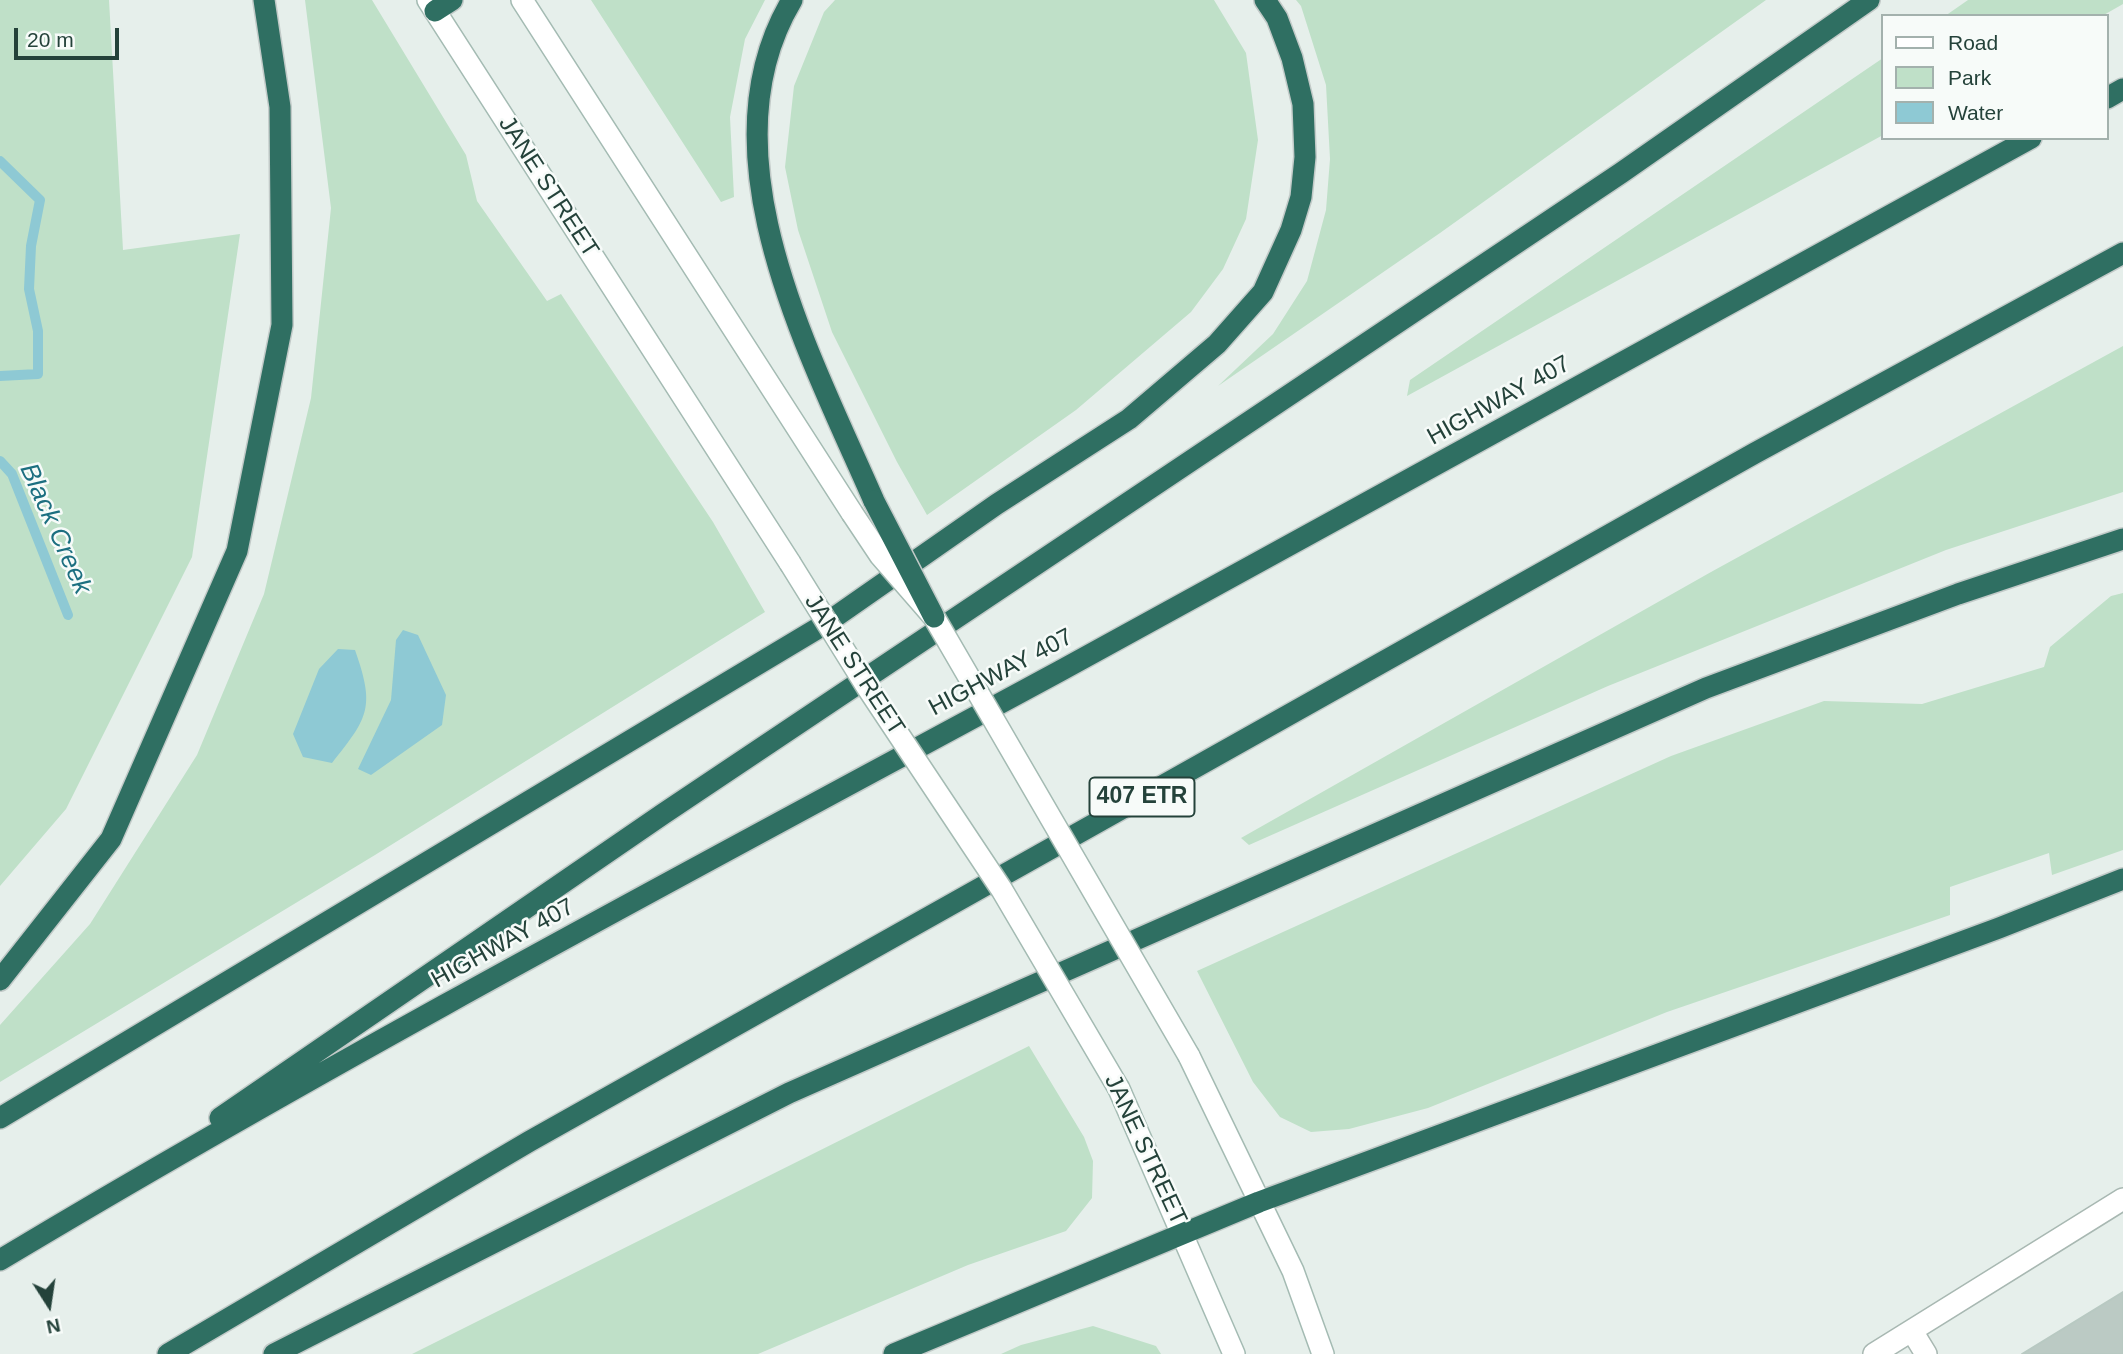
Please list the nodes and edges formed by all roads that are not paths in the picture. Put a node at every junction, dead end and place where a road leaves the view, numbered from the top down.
1 (264, 0) edge
2 (522, 0) edge
3 (792, 0) edge
4 (1265, 0) edge
5 (1869, 0) edge
6 (438, 4) edge
7 (2028, 140) edge
8 (2123, 253) edge
9 (2123, 539) edge
10 (934, 617) junction
11 (2123, 879) edge
12 (0, 980) edge
13 (0, 1118) edge
14 (2123, 1199) edge
15 (100, 1200) junction
16 (1259, 1202) junction
17 (1184, 1234) junction
18 (0, 1260) edge
19 (1912, 1331) junction
20 (167, 1354) edge
21 (274, 1354) edge
22 (894, 1354) edge
23 (1234, 1354) edge
24 (1323, 1354) edge
25 (1874, 1354) edge
26 (1926, 1354) edge

1 - 12 highway
2 - 10 main road, bridge
3 - 10 highway, bridge
4 - 13 highway
5 - 15 highway
6 - 17 main road, JANE STREET, bridge
7 - 15 highway, HIGHWAY 407
8 - 20 highway, 407 ETR
9 - 21 highway
10 - 16 main road, bridge
11 - 16 highway
14 - 19 main road
15 - 18 highway, HIGHWAY 407
16 - 17 highway
16 - 24 main road
17 - 22 highway
17 - 23 main road, JANE STREET
19 - 25 main road
19 - 26 main road

